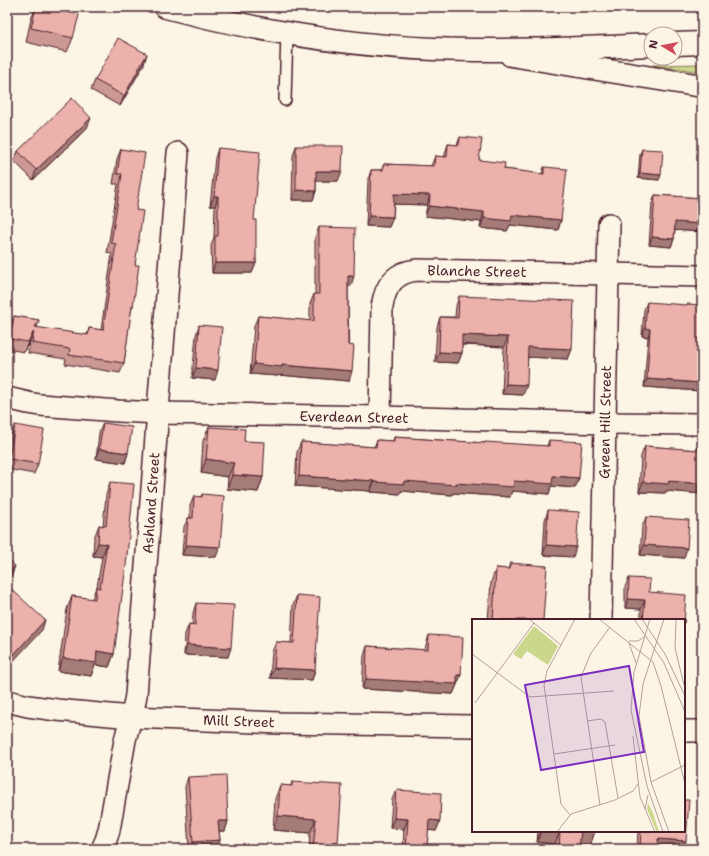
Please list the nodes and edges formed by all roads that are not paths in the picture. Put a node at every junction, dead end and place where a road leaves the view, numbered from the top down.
1 (166, 7) edge
2 (287, 33) junction
3 (702, 43) edge
4 (683, 44) edge
5 (643, 45) edge
6 (476, 50) junction
7 (702, 86) edge
8 (285, 100) dead end
9 (178, 153) dead end
10 (609, 224) dead end
11 (608, 274) junction
12 (702, 276) edge
13 (7, 398) edge
14 (158, 413) junction
15 (380, 417) junction
16 (605, 423) junction
17 (702, 424) edge
18 (601, 619) edge
19 (7, 701) edge
20 (131, 717) junction
21 (472, 726) edge
22 (685, 731) edge
23 (702, 731) edge
24 (102, 849) edge

1 - 2 main road
2 - 6 main road
2 - 8 lane
3 - 4 main road
5 - 6 main road
6 - 7 main road
9 - 14 street, Ashland Street
10 - 11 street, Green Hill Street
11 - 12 street, Blanche Street
11 - 15 street, Blanche Street
11 - 16 street, Green Hill Street
13 - 14 street, Everdean Street
14 - 15 street, Everdean Street
14 - 20 street, Ashland Street
15 - 16 street, Everdean Street
16 - 17 street, Everdean Street
16 - 18 street, Green Hill Street
19 - 20 street, Mill Street
20 - 21 street, Mill Street
20 - 24 street, Ashland Street
22 - 23 street

